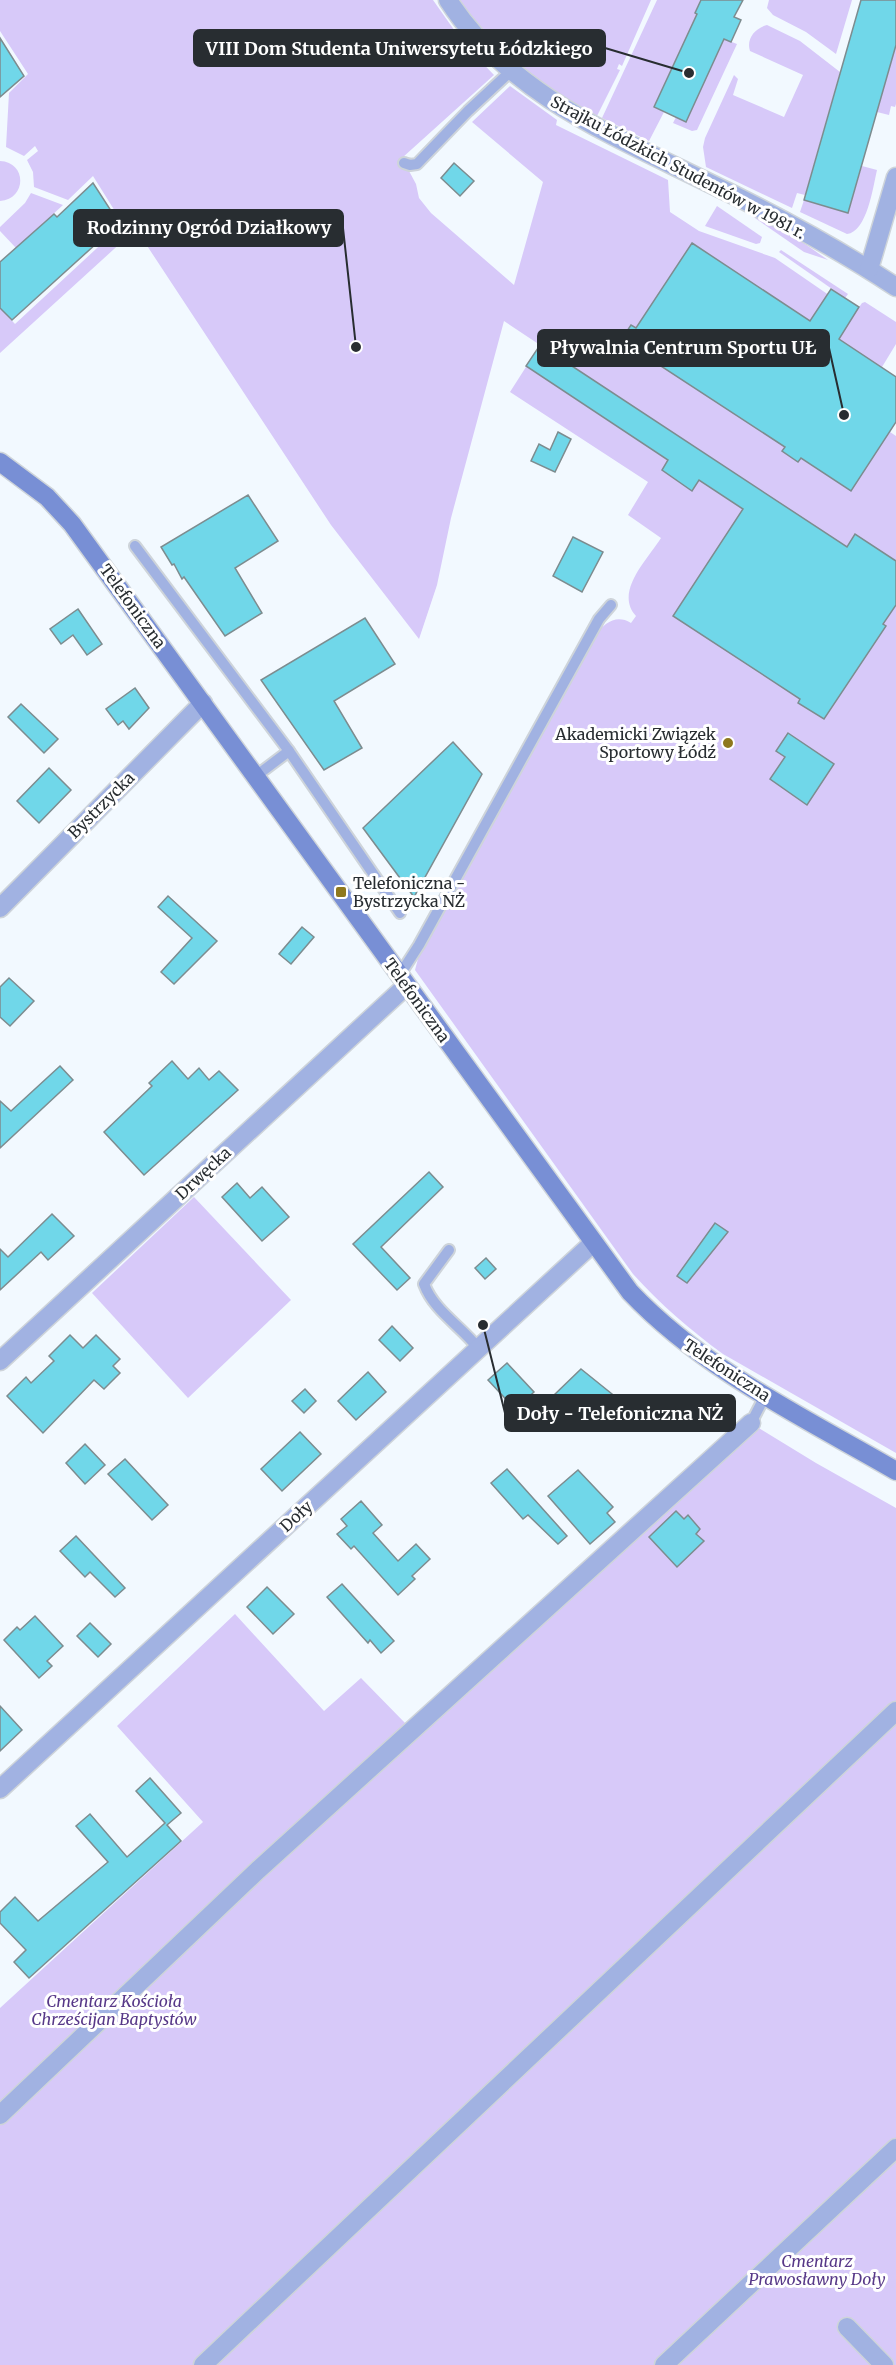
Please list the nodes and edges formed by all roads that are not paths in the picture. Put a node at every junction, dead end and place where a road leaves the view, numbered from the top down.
1 (448, 0) edge
2 (511, 71) junction
3 (404, 163) dead end
4 (896, 177) edge
5 (869, 269) junction
6 (896, 287) edge
7 (0, 462) edge
8 (135, 546) dead end
9 (611, 605) dead end
10 (203, 703) junction
11 (289, 751) junction
12 (256, 776) junction
13 (0, 908) edge
14 (400, 913) dead end
15 (402, 981) junction
16 (593, 1244) junction
17 (449, 1250) dead end
18 (478, 1348) junction
19 (0, 1361) edge
20 (765, 1396) junction
21 (751, 1423) joint
22 (896, 1471) edge
23 (896, 1711) edge
24 (0, 1789) edge
25 (0, 2115) edge
26 (896, 2148) edge
27 (847, 2327) dead end
28 (203, 2365) edge
29 (664, 2365) edge
30 (884, 2365) edge

1 - 2 street, Strajku Łódzkich Studentów w 1981 r.
2 - 3 lane
2 - 5 street, Strajku Łódzkich Studentów w 1981 r.
4 - 5 street
5 - 6 street, Strajku Łódzkich Studentów w 1981 r.
7 - 10 street, Telefoniczna
8 - 11 lane
9 - 15 lane
10 - 12 street, Telefoniczna
10 - 13 street, Bystrzycka
11 - 12 lane
11 - 14 lane
12 - 15 street, Telefoniczna
15 - 16 street, Telefoniczna
15 - 19 street, Drwęcka
16 - 18 street, Doły
16 - 20 street, Telefoniczna
17 - 18 lane
18 - 24 street, Doły
20 - 21 lane
20 - 22 street, Telefoniczna
21 - 25 street
23 - 28 street
26 - 29 street
27 - 30 street

